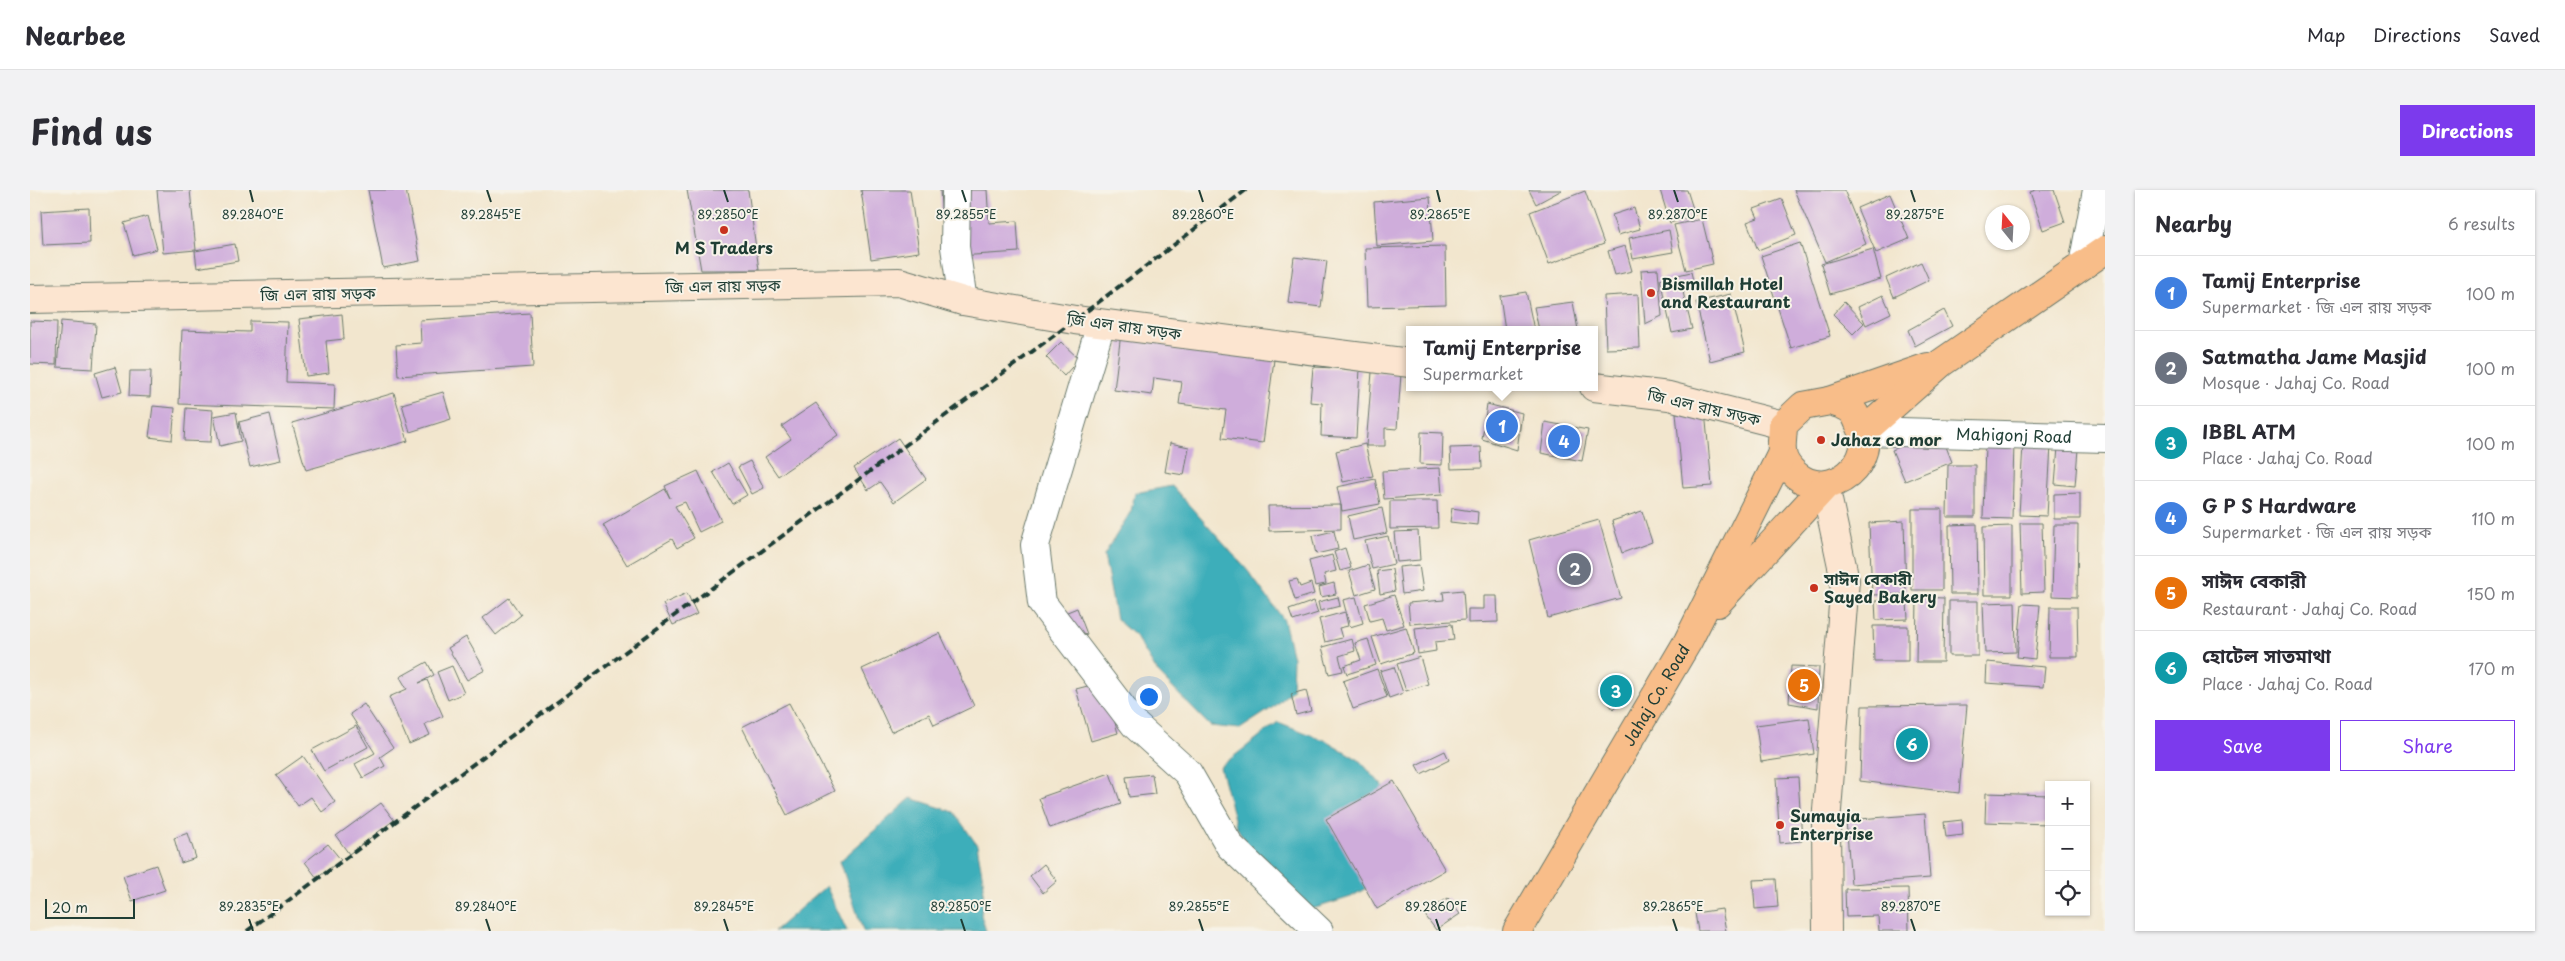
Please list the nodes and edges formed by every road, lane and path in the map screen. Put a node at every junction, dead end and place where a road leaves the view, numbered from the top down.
1 (956, 190) edge
2 (2097, 190) edge
3 (2105, 250) edge
4 (2083, 265) junction
5 (30, 300) edge
6 (963, 301) junction
7 (1101, 324) junction
8 (1406, 362) edge
9 (1942, 363) junction
10 (1598, 387) edge
11 (1830, 401) junction
12 (1783, 425) junction
13 (1864, 431) junction
14 (2105, 438) edge
15 (1782, 453) junction
16 (1825, 486) junction
17 (1696, 626) junction
18 (1319, 931) edge
19 (1517, 931) edge
20 (1827, 931) edge

1 - 6 street
2 - 4 street
3 - 4 highway
4 - 9 highway
5 - 6 main road, জি এল রায় সড়ক
6 - 7 main road, জি এল রায় সড়ক
7 - 8 main road, জি এল রায় সড়ক
7 - 18 street
9 - 11 highway
9 - 13 highway
10 - 12 main road, জি এল রায় সড়ক
11 - 12 highway
11 - 13 highway
12 - 15 highway, Jahaj Co. Road
13 - 14 street, Mahigonj Road
13 - 16 highway
15 - 16 highway
15 - 17 highway, Jahaj Co. Road
16 - 17 highway
16 - 20 main road
17 - 19 highway, Jahaj Co. Road

